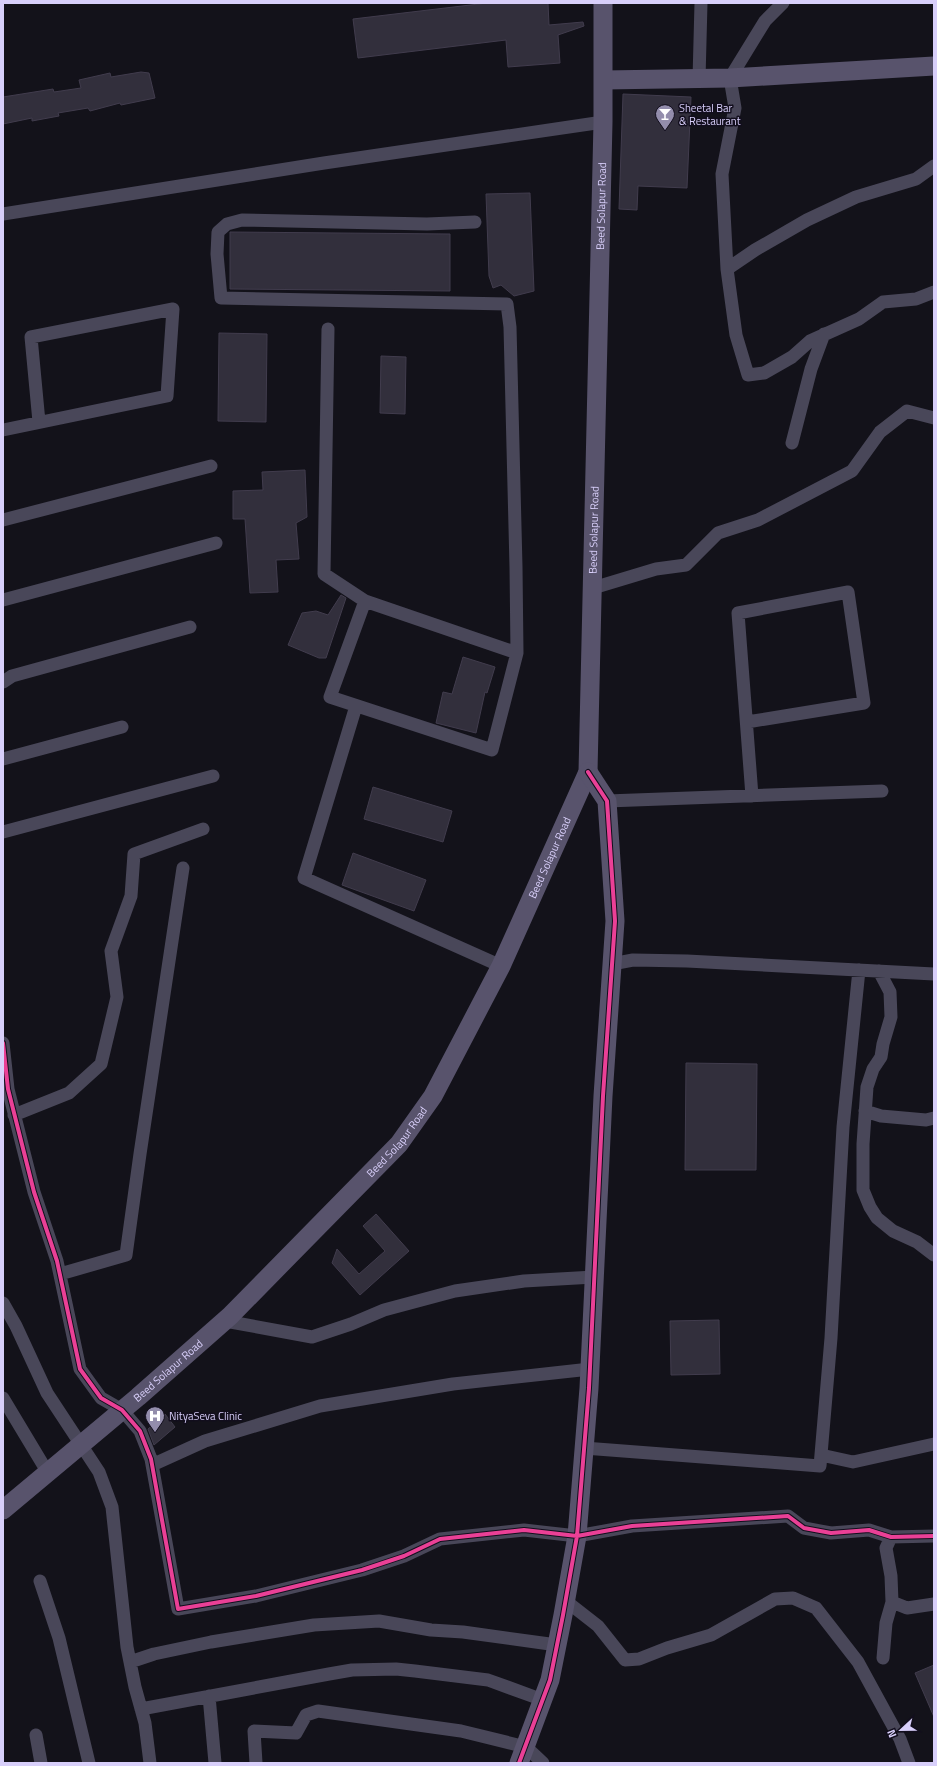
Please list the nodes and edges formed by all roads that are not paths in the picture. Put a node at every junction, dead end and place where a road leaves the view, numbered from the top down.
1 (603, 3) edge
2 (701, 3) edge
3 (783, 3) edge
4 (934, 66) edge
5 (730, 78) junction
6 (699, 79) junction
7 (604, 80) junction
8 (603, 122) junction
9 (934, 166) edge
10 (3, 214) edge
11 (475, 222) dead end
12 (727, 269) junction
13 (934, 292) edge
14 (328, 329) dead end
15 (824, 334) junction
16 (934, 418) edge
17 (39, 422) junction
18 (3, 430) edge
19 (792, 443) dead end
20 (211, 466) dead end
21 (3, 520) edge
22 (216, 543) dead end
23 (593, 588) junction
24 (3, 600) edge
25 (365, 601) junction
26 (190, 627) dead end
27 (517, 653) junction
28 (3, 682) edge
29 (356, 706) junction
30 (747, 722) junction
31 (122, 727) dead end
32 (3, 759) edge
33 (588, 772) junction
34 (213, 776) dead end
35 (882, 791) dead end
36 (752, 796) junction
37 (607, 801) junction
38 (203, 829) dead end
39 (3, 832) edge
40 (183, 868) dead end
41 (612, 964) junction
42 (501, 966) junction
43 (859, 970) junction
44 (879, 971) junction
45 (934, 974) edge
46 (3, 1043) edge
47 (5, 1091) edge
48 (865, 1111) junction
49 (14, 1114) junction
50 (934, 1118) edge
51 (934, 1255) edge
52 (60, 1274) junction
53 (594, 1277) junction
54 (3, 1303) edge
55 (225, 1321) junction
56 (590, 1369) junction
57 (3, 1398) edge
58 (122, 1410) junction
59 (934, 1444) edge
60 (81, 1445) junction
61 (584, 1448) junction
62 (821, 1455) junction
63 (152, 1465) junction
64 (48, 1473) junction
65 (3, 1510) edge
66 (576, 1536) junction
67 (934, 1536) edge
68 (891, 1537) junction
69 (40, 1581) dead end
70 (566, 1601) junction
71 (892, 1602) junction
72 (934, 1604) edge
73 (557, 1645) junction
74 (883, 1658) dead end
75 (130, 1662) junction
76 (209, 1696) junction
77 (543, 1700) junction
78 (141, 1710) junction
79 (36, 1735) dead end
80 (523, 1755) edge
81 (41, 1763) edge
82 (89, 1763) edge
83 (150, 1763) edge
84 (215, 1763) edge
85 (256, 1763) edge
86 (543, 1763) edge
87 (909, 1763) edge

1 - 7 main road, Beed Solapur Road
2 - 6 street
3 - 5 street
4 - 5 main road
5 - 6 main road
5 - 12 street
6 - 7 main road
7 - 8 main road, Beed Solapur Road
8 - 10 street
8 - 23 main road, Beed Solapur Road
9 - 12 street
11 - 27 street
12 - 15 street
13 - 15 street
14 - 25 street
15 - 19 street
16 - 23 street
17 - 17 street
17 - 18 street
20 - 21 street
22 - 24 street
23 - 33 main road, Beed Solapur Road
25 - 27 street
25 - 29 street
26 - 28 street
27 - 29 street
29 - 42 street
30 - 30 street
30 - 36 street
31 - 32 street
33 - 37 main road
33 - 42 main road, Beed Solapur Road
34 - 39 street
35 - 36 street
36 - 37 street
37 - 41 main road
38 - 49 street
40 - 52 street
41 - 43 street
41 - 53 main road
42 - 55 main road, Beed Solapur Road
43 - 44 street
43 - 62 street
44 - 45 street
44 - 48 street
46 - 47 street
47 - 49 street
48 - 50 street
48 - 51 street
49 - 52 street
52 - 58 street
53 - 55 street
53 - 56 main road
54 - 60 street
55 - 58 main road, Beed Solapur Road
56 - 61 main road
56 - 63 street
57 - 64 street
58 - 60 main road, Beed Solapur Road
58 - 63 street
59 - 62 street
60 - 64 main road, Beed Solapur Road
60 - 75 street
61 - 62 street
61 - 66 main road
63 - 66 street
64 - 65 main road, Beed Solapur Road
66 - 68 street
66 - 70 main road
67 - 68 street
68 - 71 street
69 - 82 street
70 - 73 main road
70 - 87 street
71 - 72 street
71 - 74 street
73 - 75 street
73 - 77 main road
75 - 78 street
76 - 77 street
76 - 78 street
76 - 84 street
77 - 80 main road
78 - 83 street
79 - 81 street
80 - 85 street
80 - 86 street

